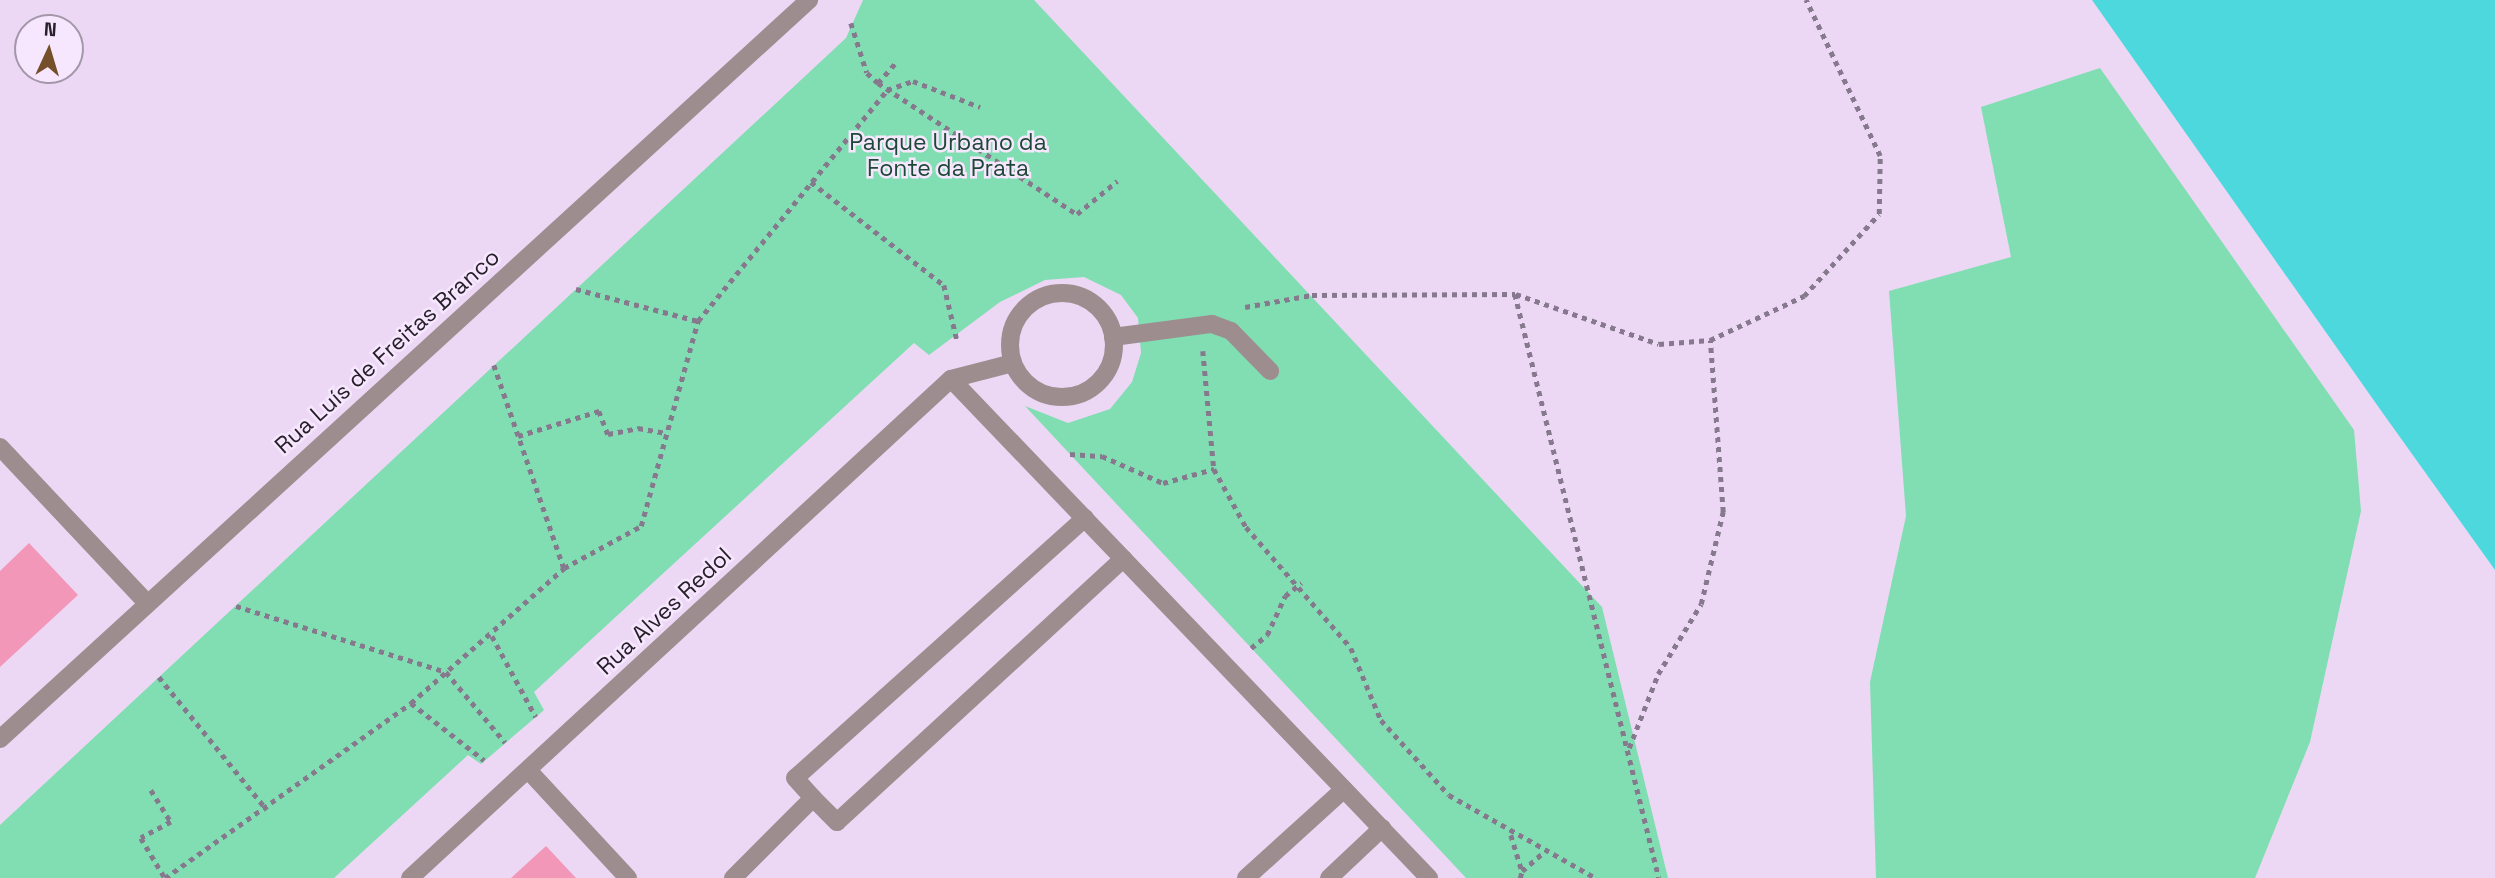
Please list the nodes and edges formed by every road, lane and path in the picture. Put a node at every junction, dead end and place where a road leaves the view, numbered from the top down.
1 (809, 0) edge
2 (1807, 0) edge
3 (851, 23) dead end
4 (897, 61) dead end
5 (878, 83) junction
6 (887, 90) junction
7 (980, 107) dead end
8 (1117, 181) dead end
9 (811, 182) junction
10 (576, 289) dead end
11 (1515, 293) junction
12 (698, 321) junction
13 (1196, 323) junction
14 (1113, 337) junction
15 (957, 340) dead end
16 (1710, 340) junction
17 (1013, 363) junction
18 (494, 365) dead end
19 (1270, 371) dead end
20 (951, 379) junction
21 (665, 433) junction
22 (518, 436) junction
23 (0, 447) edge
24 (1070, 454) dead end
25 (1214, 469) junction
26 (1085, 518) junction
27 (1123, 559) junction
28 (564, 568) junction
29 (1301, 583) junction
30 (147, 603) junction
31 (236, 606) dead end
32 (492, 636) junction
33 (1251, 648) dead end
34 (446, 672) junction
35 (159, 677) dead end
36 (411, 704) junction
37 (536, 717) dead end
38 (0, 739) edge
39 (505, 743) dead end
40 (1629, 749) junction
41 (484, 760) dead end
42 (527, 770) junction
43 (1344, 789) junction
44 (151, 790) dead end
45 (813, 798) junction
46 (267, 810) junction
47 (1382, 828) junction
48 (1511, 835) junction
49 (1545, 851) junction
50 (1522, 871) junction
51 (165, 878) edge
52 (410, 878) edge
53 (628, 878) edge
54 (733, 878) edge
55 (1246, 878) edge
56 (1329, 878) edge
57 (1429, 878) edge
58 (1520, 878) edge
59 (1596, 878) edge
60 (1659, 878) edge

1 - 30 street, Rua Luís de Freitas Branco
2 - 16 path
3 - 5 path
4 - 5 path
5 - 6 path
6 - 7 path
6 - 8 path
6 - 9 path
9 - 12 path
9 - 15 path
10 - 12 path
11 - 13 path
11 - 16 path
11 - 40 path
12 - 21 path
13 - 14 street
13 - 19 street
13 - 25 path
14 - 17 street
14 - 17 street
16 - 40 path
17 - 20 street
18 - 22 path
20 - 26 street
20 - 42 street, Rua Alves Redol
21 - 22 path
21 - 28 path
22 - 28 path
23 - 30 street
24 - 25 path
25 - 29 path
26 - 27 street
26 - 45 street
27 - 43 street
27 - 45 street
28 - 32 path
29 - 33 path
29 - 48 path
30 - 38 street, Rua Luís de Freitas Branco
31 - 34 path
32 - 34 path
32 - 37 path
34 - 36 path
34 - 39 path
35 - 46 path
36 - 41 path
36 - 46 path
40 - 60 path
42 - 52 street, Rua Alves Redol
42 - 53 street
43 - 47 street
43 - 55 street
44 - 51 path
45 - 54 street
46 - 51 path
47 - 56 street
47 - 57 street
48 - 49 path
48 - 50 path
49 - 50 path
49 - 59 path
50 - 58 path

